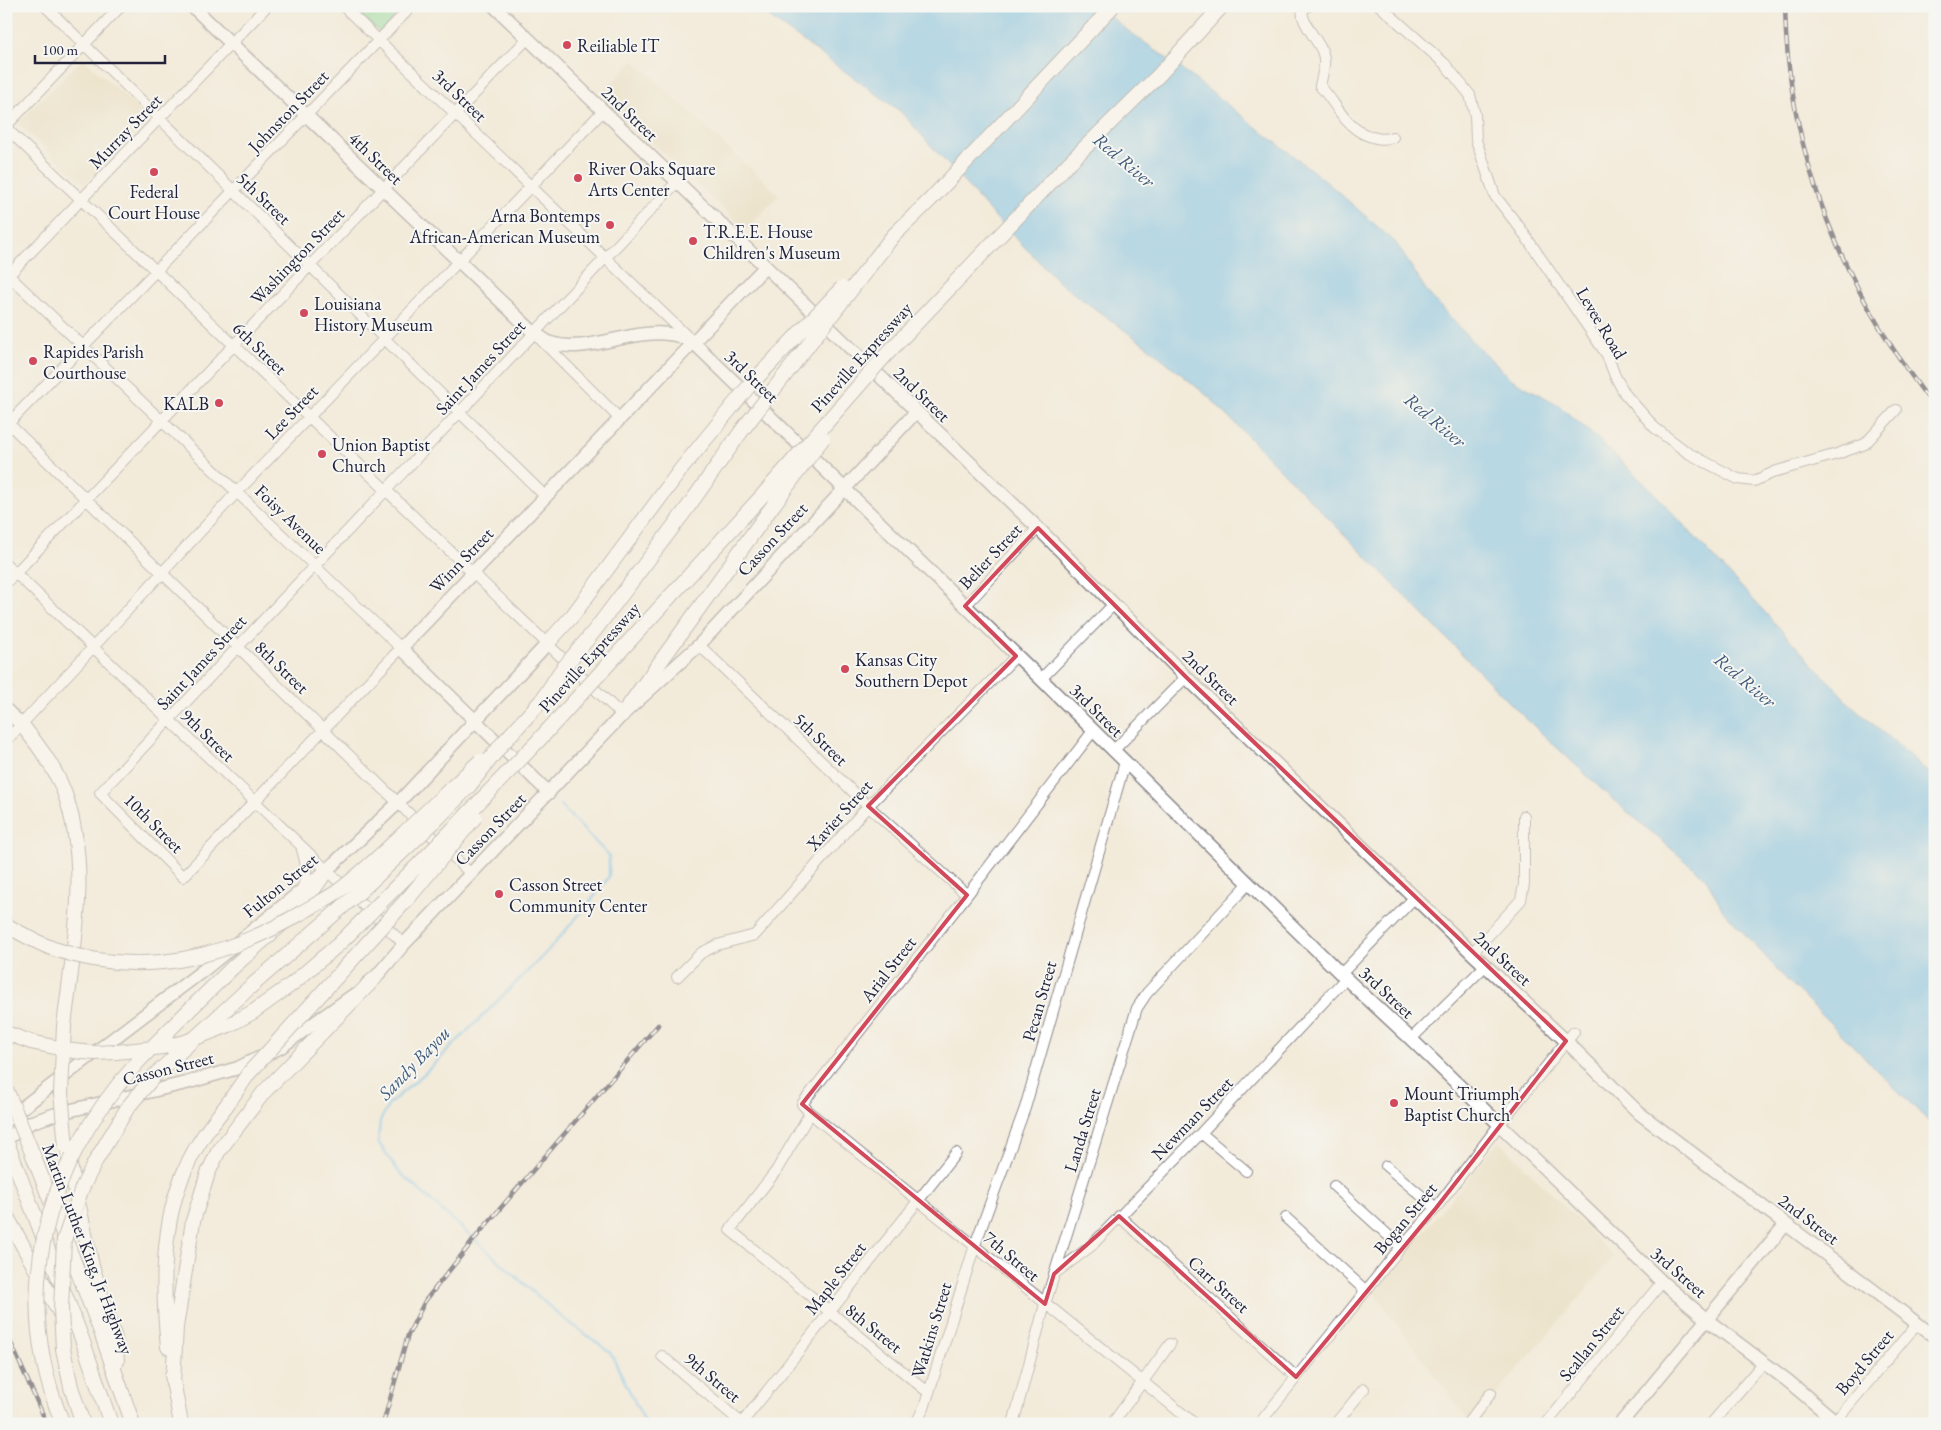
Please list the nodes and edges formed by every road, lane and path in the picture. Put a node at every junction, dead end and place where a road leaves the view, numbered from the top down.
1 (45, 6) edge
2 (121, 6) edge
3 (192, 6) edge
4 (268, 6) edge
5 (343, 6) edge
6 (412, 6) edge
7 (494, 6) edge
8 (1113, 6) edge
9 (1222, 6) edge
10 (1380, 6) edge
11 (1304, 10) edge
12 (528, 38) junction
13 (379, 41) junction
14 (84, 44) junction
15 (232, 44) junction
16 (603, 111) junction
17 (455, 114) junction
18 (307, 116) junction
19 (160, 119) junction
20 (6, 127) edge
21 (1392, 137) dead end
22 (677, 182) junction
23 (531, 187) junction
24 (384, 189) junction
25 (234, 191) junction
26 (82, 200) junction
27 (893, 236) junction
28 (605, 258) junction
29 (460, 262) junction
30 (310, 266) junction
31 (765, 267) junction
32 (156, 271) junction
33 (7, 276) edge
34 (534, 333) junction
35 (385, 339) junction
36 (693, 342) junction
37 (234, 345) junction
38 (84, 346) junction
39 (884, 357) junction
40 (1896, 410) dead end
41 (459, 412) junction
42 (916, 412) junction
43 (309, 417) junction
44 (620, 419) junction
45 (162, 420) junction
46 (7, 423) edge
47 (843, 489) junction
48 (386, 490) junction
49 (237, 492) junction
50 (546, 497) junction
51 (87, 499) junction
52 (1038, 528) junction
53 (6, 564) edge
54 (314, 566) junction
55 (16, 573) junction
56 (162, 573) junction
57 (473, 573) junction
58 (6, 583) edge
59 (1114, 604) junction
60 (966, 606) junction
61 (547, 644) junction
62 (699, 645) junction
63 (238, 646) junction
64 (92, 647) junction
65 (401, 648) junction
66 (1016, 656) junction
67 (1186, 678) junction
68 (1041, 679) junction
69 (6, 710) edge
70 (622, 715) junction
71 (169, 720) junction
72 (476, 720) junction
73 (22, 725) junction
74 (324, 730) junction
75 (1093, 731) junction
76 (6, 741) edge
77 (538, 741) junction
78 (502, 744) junction
79 (1113, 751) junction
80 (1125, 762) junction
81 (100, 793) joint
82 (549, 793) junction
83 (255, 802) junction
84 (398, 803) junction
85 (868, 806) junction
86 (1524, 816) dead end
87 (300, 845) junction
88 (327, 870) junction
89 (471, 874) junction
90 (183, 877) joint
91 (1249, 883) junction
92 (302, 889) junction
93 (967, 895) junction
94 (1414, 898) junction
95 (6, 925) edge
96 (404, 944) junction
97 (1472, 953) junction
98 (1486, 966) junction
99 (1344, 976) junction
100 (375, 978) junction
101 (677, 978) dead end
102 (6, 1033) edge
103 (1570, 1036) junction
104 (1411, 1039) junction
105 (6, 1089) edge
106 (810, 1113) junction
107 (6, 1120) edge
108 (1499, 1125) junction
109 (1201, 1133) junction
110 (6, 1139) edge
111 (956, 1153) dead end
112 (1386, 1166) dead end
113 (1246, 1171) dead end
114 (1334, 1186) dead end
115 (918, 1201) junction
116 (1436, 1208) junction
117 (6, 1215) edge
118 (1119, 1216) junction
119 (1286, 1218) dead end
120 (1786, 1224) junction
121 (975, 1246) junction
122 (1402, 1247) junction
123 (1054, 1274) junction
124 (1662, 1282) junction
125 (1366, 1291) junction
126 (1045, 1304) junction
127 (830, 1312) junction
128 (1708, 1320) junction
129 (1917, 1324) junction
130 (1935, 1338) edge
131 (1170, 1344) dead end
132 (662, 1356) dead end
133 (1764, 1362) junction
134 (1296, 1377) junction
135 (1142, 1382) junction
136 (172, 1383) junction
137 (120, 1386) junction
138 (1364, 1389) dead end
139 (929, 1393) junction
140 (1491, 1393) dead end
141 (110, 1420) edge
142 (742, 1423) edge
143 (1836, 1423) edge
144 (63, 1424) edge
145 (83, 1424) edge
146 (133, 1424) edge
147 (181, 1424) edge
148 (916, 1424) edge
149 (1013, 1424) edge
150 (1112, 1424) edge
151 (1194, 1424) edge
152 (1259, 1424) edge
153 (1336, 1424) edge
154 (1466, 1424) edge
155 (1546, 1424) edge
156 (1620, 1424) edge
157 (1711, 1424) edge

1 - 14 street, 5th Street
2 - 14 street
3 - 15 main road, 4th Street
4 - 15 street, Murray Street
5 - 13 street, 3rd Street
6 - 13 street, Johnston Street
7 - 12 main road, 2nd Street
8 - 27 highway, Pineville Expressway, bridge
9 - 39 highway, Pineville Expressway, bridge
10 - 40 street, Levee Road
11 - 21 street
12 - 16 main road, 2nd Street
12 - 17 street, Washington Street
13 - 17 street, 3rd Street
13 - 18 street, Johnston Street
14 - 19 street, 5th Street
14 - 20 street
15 - 18 main road, 4th Street
15 - 19 street, Murray Street
16 - 22 main road, 2nd Street
16 - 23 street, Lee Street
17 - 23 street, 3rd Street
17 - 24 street, Washington Street
18 - 24 main road, 4th Street
18 - 25 street, Johnston Street
19 - 25 street, 5th Street
19 - 26 street, Murray Street
20 - 26 street, 6th Street
22 - 28 street, Saint James Street
22 - 31 main road, 2nd Street
23 - 28 street, 3rd Street
23 - 29 street, Lee Street
24 - 29 main road, 4th Street
24 - 30 street, Washington Street
25 - 30 street, 5th Street
25 - 32 street, Johnston Street
26 - 32 street, 6th Street
26 - 33 street, Murray Street
27 - 61 highway, bridge
27 - 78 highway, Pineville Expressway, bridge
28 - 34 street, Saint James Street
28 - 36 street, 3rd Street
29 - 34 main road, 4th Street
29 - 35 street, Lee Street
30 - 35 street, 5th Street
30 - 37 street, Washington Street
31 - 36 main road, Winn Street
31 - 42 main road, 2nd Street
32 - 37 street, 6th Street
32 - 38 street, Johnston Street
33 - 38 street, Foisy Avenue
34 - 36 main road
34 - 41 street, Saint James Street
34 - 44 street, 4th Street
35 - 41 street, 5th Street
35 - 43 street, Lee Street
36 - 44 main road, Winn Street
36 - 47 main road, 3rd Street
37 - 43 street, 6th Street
37 - 45 street, Washington Street
38 - 45 street, Foisy Avenue
38 - 46 street, Johnston Street
39 - 70 highway, bridge
39 - 77 highway, Pineville Expressway, bridge
41 - 48 street, Saint James Street
41 - 50 street, 5th Street
42 - 47 main road, Casson Street
42 - 52 main road, 2nd Street
43 - 48 street, 6th Street
43 - 49 street, Lee Street
44 - 50 main road, Winn Street
45 - 49 street, Foisy Avenue
45 - 51 street, Washington Street
46 - 51 street, 8th Street
47 - 60 main road, 3rd Street
47 - 62 main road, Casson Street
48 - 54 street, Saint James Street
48 - 57 street, 6th Street
49 - 54 street, Foisy Avenue
49 - 56 street, Lee Street
50 - 57 main road, Winn Street
51 - 55 street, Washington Street
51 - 56 street, 8th Street
52 - 59 main road, 2nd Street
52 - 60 street, Belier Street
53 - 55 street, 9th Street
54 - 63 street, Saint James Street
54 - 65 street, Foisy Avenue
55 - 58 street, Washington Street
55 - 64 street, 9th Street
56 - 63 street, 8th Street
56 - 64 street, Lee Street
57 - 61 street, 6th Street
57 - 65 main road, Winn Street
59 - 67 main road, 2nd Street
59 - 68 street
60 - 66 main road, 3rd Street
61 - 70 street, 6th Street
61 - 72 main road, Fulton Street
62 - 70 main road, Casson Street
62 - 85 street, 5th Street
63 - 71 street, Saint James Street
63 - 74 street, 8th Street
64 - 71 street, 9th Street
64 - 73 street, Lee Street
65 - 72 main road, Foisy Avenue
65 - 74 street, Winn Street
66 - 68 main road, 3rd Street
66 - 85 street, Xavier Street
67 - 79 street
67 - 94 main road, 2nd Street
68 - 75 main road, 3rd Street
69 - 73 main road
70 - 82 main road, Casson Street
71 - 81 street, Saint James Street
71 - 83 street, 9th Street
72 - 82 main road, Foisy Avenue
72 - 84 main road, Fulton Street
73 - 76 street, Lee Street
73 - 137 highway, bridge
74 - 83 street, Winn Street
74 - 84 street, 8th Street
75 - 79 main road, 3rd Street
75 - 93 street, Arial Street
77 - 102 highway, bridge
77 - 136 highway, bridge
78 - 95 highway, bridge
78 - 145 highway, bridge
79 - 80 main road, 3rd Street
80 - 91 main road, 3rd Street
80 - 121 street, Pecan Street
81 - 90 street, 10th Street
82 - 89 main road, Casson Street
83 - 87 street, 9th Street
83 - 90 street, Winn Street
84 - 88 main road, Fulton Street
84 - 89 street, 8th Street
85 - 93 street, 5th Street
85 - 101 street, Xavier Street
86 - 97 street
87 - 88 street, 9th Street
87 - 92 street
88 - 92 main road, Fulton Street
88 - 96 street, 9th Street
88 - 144 highway, bridge
89 - 96 main road, Casson Street
91 - 99 main road, 3rd Street
91 - 123 street, Landa Street
92 - 107 main road, Fulton Street
93 - 106 street, Arial Street
94 - 97 main road, 2nd Street
94 - 99 street, Newman Street
96 - 100 main road, Casson Street
97 - 98 main road, 2nd Street
98 - 103 main road, 2nd Street
98 - 104 street
99 - 104 main road, 3rd Street
99 - 109 street, Newman Street
100 - 110 main road, Casson Street
100 - 136 highway
103 - 108 street, Bogan Street
103 - 120 main road, 2nd Street
104 - 108 main road, 3rd Street
105 - 137 highway, Martin Luther King, Jr Highway, bridge
106 - 115 street, 7th Street
106 - 127 street, 8th Street
108 - 116 street, Bogan Street
108 - 124 main road, 3rd Street
109 - 113 street
109 - 118 street, Newman Street
110 - 141 highway, Martin Luther King, Jr Highway
111 - 115 street, Maple Street
112 - 116 street
114 - 122 street
115 - 121 street, 7th Street
115 - 127 street, Maple Street
116 - 122 street, Bogan Street
117 - 141 highway
118 - 123 street, Newman Street
118 - 134 street, Carr Street
119 - 125 street
120 - 128 main road
120 - 129 main road, 2nd Street
121 - 126 street, 7th Street
121 - 139 street, Watkins Street
122 - 125 street, Bogan Street
123 - 126 street, Landa Street
124 - 128 main road, 3rd Street
124 - 155 street, Scallan Street
125 - 134 street, Bogan Street
126 - 135 street, 7th Street
126 - 149 street, Landa Street
127 - 139 street, 8th Street
127 - 142 street, Maple Street
128 - 133 main road, 3rd Street
128 - 156 main road
129 - 130 main road, 2nd Street
129 - 143 street, Boyd Street
131 - 135 street
132 - 142 street, 9th Street
133 - 143 main road, 3rd Street
133 - 157 street
134 - 152 street, Bogan Street
135 - 150 street
135 - 151 street, 7th Street
136 - 147 highway
137 - 146 highway, Martin Luther King, Jr Highway
138 - 153 street
139 - 148 street, Watkins Street
140 - 154 street

